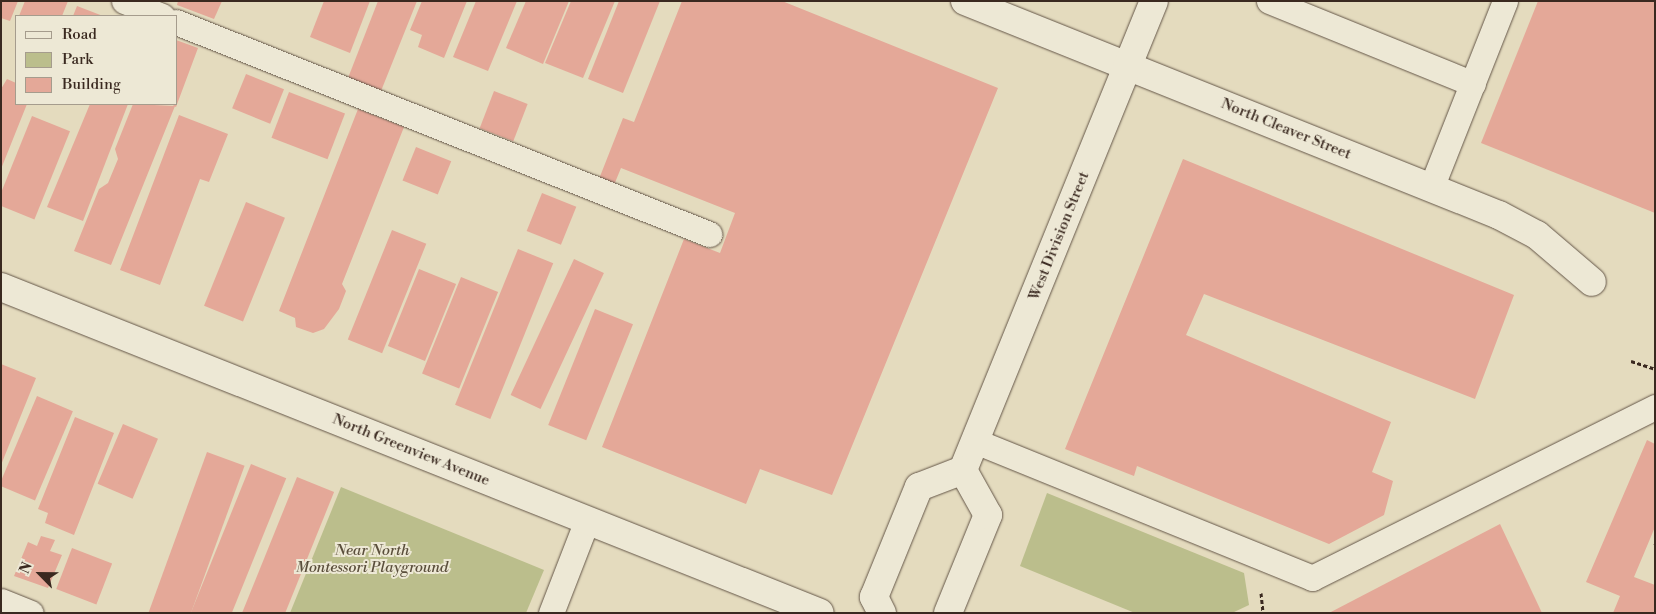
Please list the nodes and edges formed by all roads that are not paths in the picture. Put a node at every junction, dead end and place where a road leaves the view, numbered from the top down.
1 (124, 1) edge
2 (966, 1) edge
3 (1154, 1) edge
4 (1269, 1) edge
5 (1505, 1) edge
6 (159, 15) edge
7 (178, 23) edge
8 (1128, 66) junction
9 (1473, 84) junction
10 (1432, 188) junction
11 (709, 234) dead end
12 (1592, 282) dead end
13 (1, 287) edge
14 (1655, 407) edge
15 (975, 441) junction
16 (963, 470) junction
17 (587, 520) junction
18 (1, 601) edge
19 (31, 613) edge
20 (551, 613) edge
21 (820, 613) edge
22 (882, 613) edge
23 (948, 613) edge

1 - 6 lane
2 - 8 street, North Cleaver Street
3 - 8 street, West Division Street
4 - 9 lane
5 - 9 lane
7 - 11 lane
8 - 10 street, North Cleaver Street
8 - 15 street, West Division Street
9 - 10 lane
10 - 12 street, North Cleaver Street
13 - 17 street, North Greenview Avenue
14 - 15 lane
15 - 16 street, West Division Street
16 - 22 street
16 - 23 street
17 - 20 lane
17 - 21 street, North Greenview Avenue
18 - 19 lane

